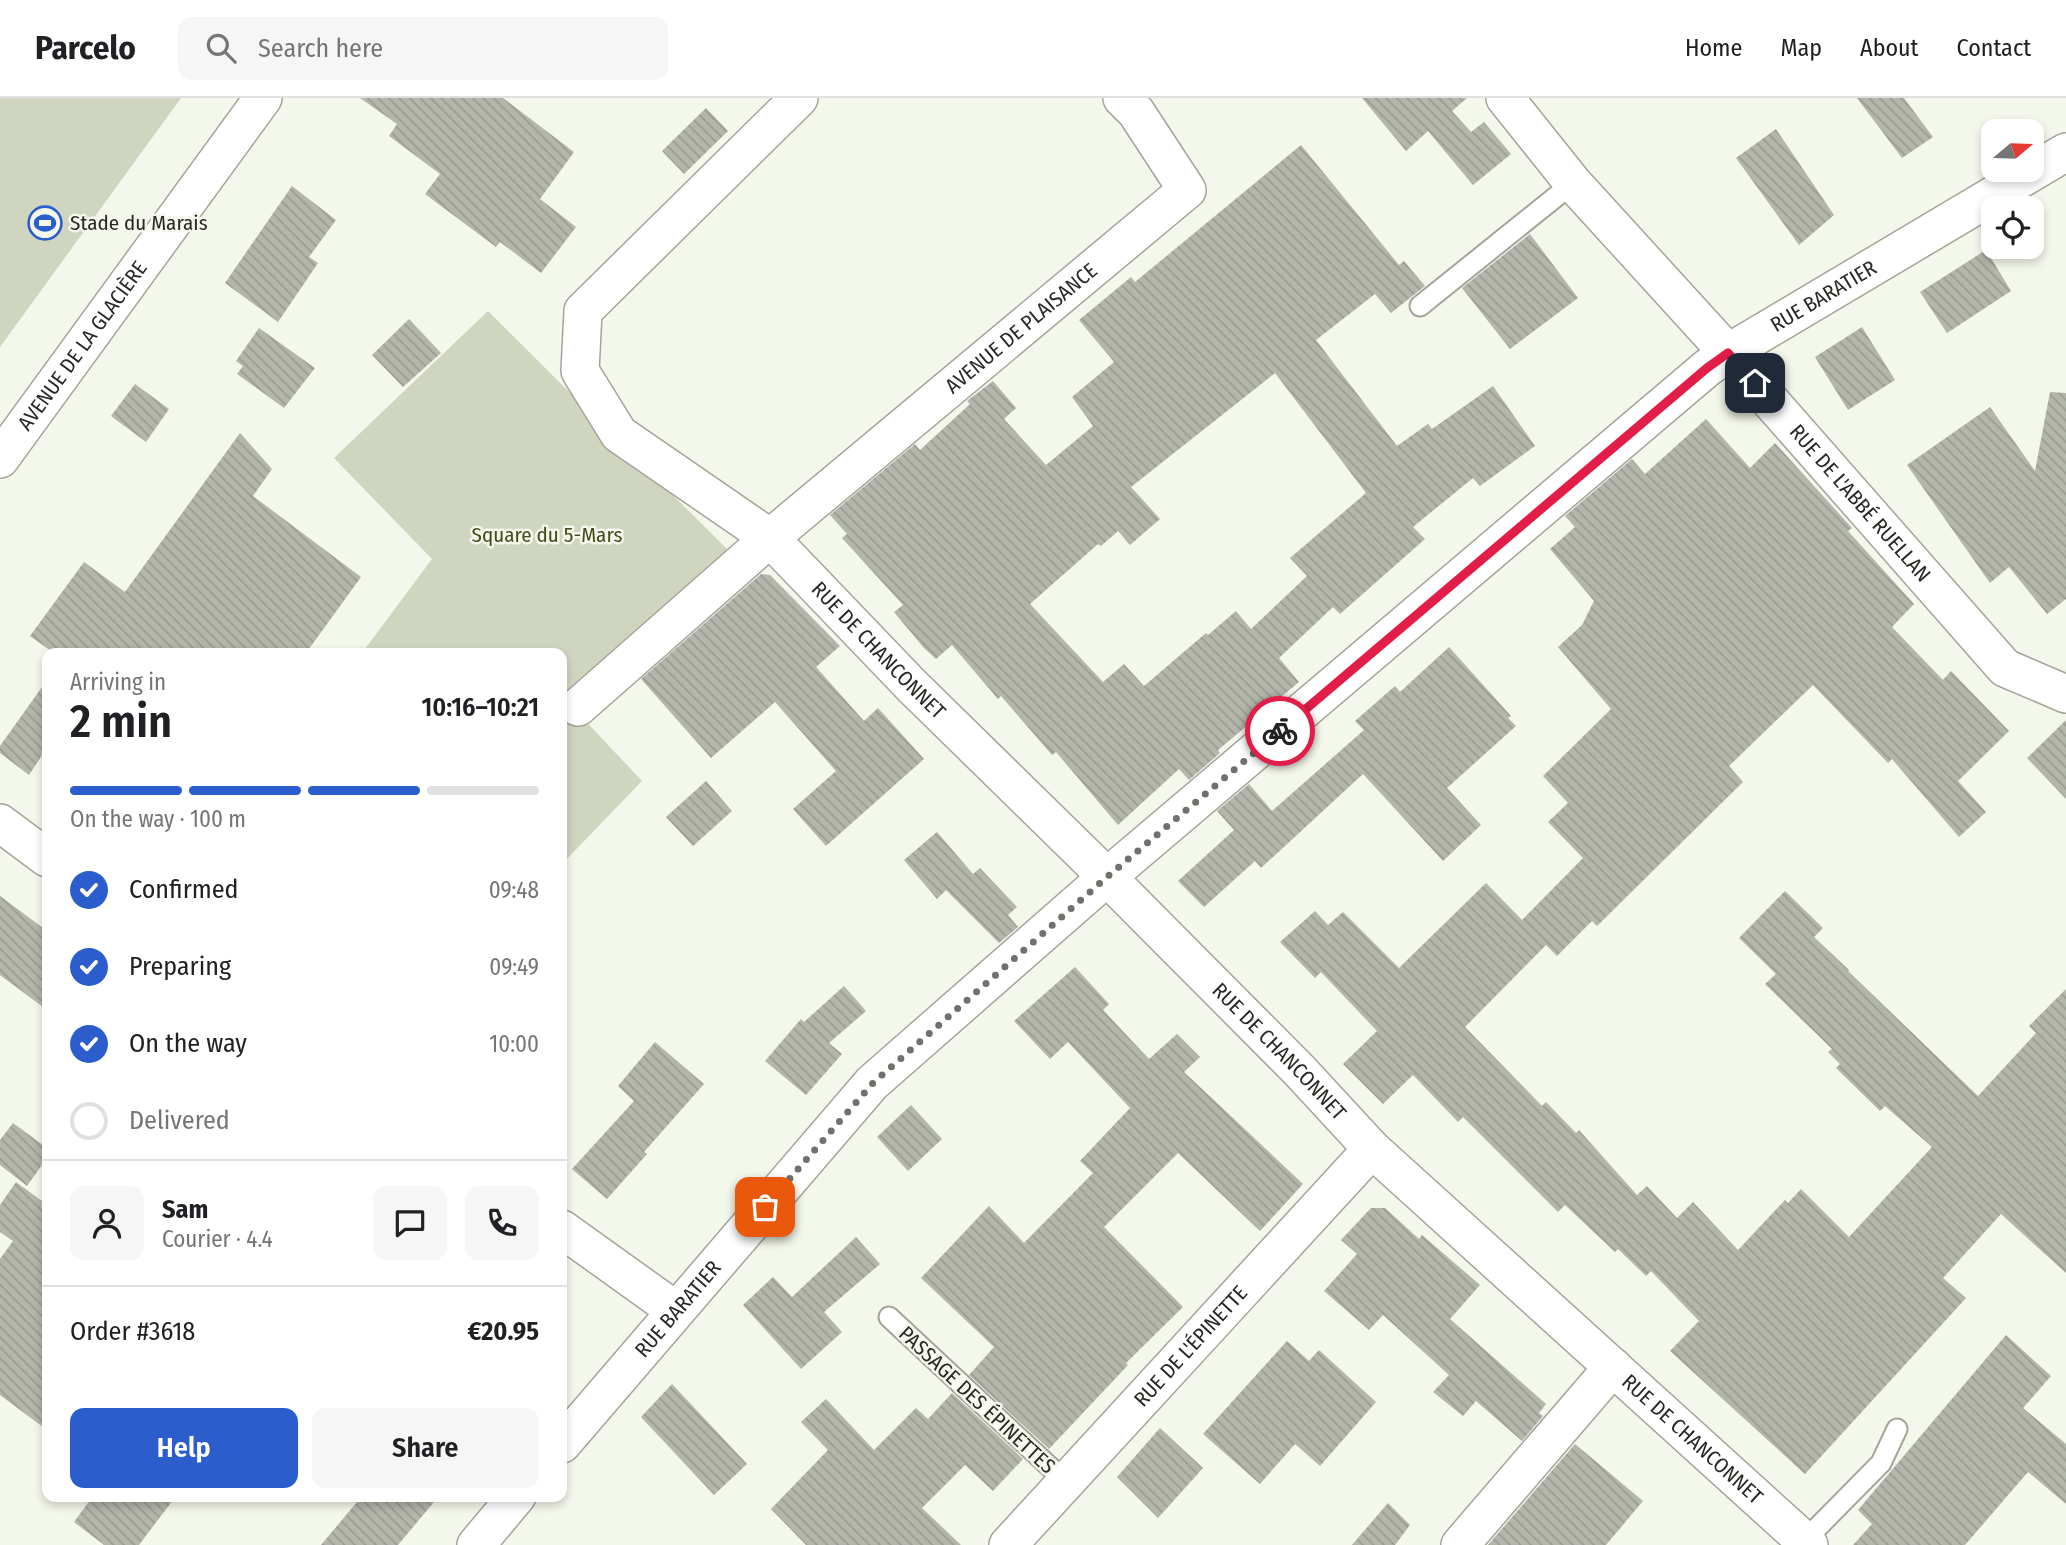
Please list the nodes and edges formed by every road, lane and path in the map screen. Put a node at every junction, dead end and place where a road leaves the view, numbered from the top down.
1 (263, 98) edge
2 (799, 98) edge
3 (1122, 98) edge
4 (1505, 98) edge
5 (2066, 152) edge
6 (1573, 183) junction
7 (1420, 306) dead end
8 (1728, 353) junction
9 (0, 460) edge
10 (770, 538) junction
11 (2066, 694) edge
12 (578, 707) dead end
13 (0, 823) edge
14 (42, 854) edge
15 (1107, 877) junction
16 (1372, 1149) junction
17 (567, 1233) edge
18 (675, 1310) junction
19 (890, 1317) dead end
20 (1613, 1367) junction
21 (1897, 1429) dead end
22 (567, 1438) edge
23 (1066, 1482) junction
24 (512, 1502) edge
25 (1806, 1543) edge
26 (476, 1545) edge
27 (1008, 1545) edge
28 (1460, 1545) edge

1 - 9 street, AVENUE DE LA GLACIÈRE
2 - 10 street
3 - 10 street, AVENUE DE PLAISANCE
4 - 6 street, RUE DE L'ABBÉ RUELLAN
5 - 8 street, RUE BARATIER
6 - 7 lane
6 - 8 street, RUE DE L'ABBÉ RUELLAN
8 - 11 street, RUE DE L'ABBÉ RUELLAN
8 - 15 street, RUE BARATIER
10 - 12 street, AVENUE DE PLAISANCE
10 - 15 street, RUE DE CHANCONNET
13 - 14 street
15 - 16 street, RUE DE CHANCONNET
15 - 18 street, RUE BARATIER
16 - 20 street, RUE DE CHANCONNET
16 - 23 street, RUE DE L'ÉPINETTE
17 - 18 street
18 - 22 street, RUE BARATIER
19 - 23 lane, PASSAGE DES ÉPINETTES
20 - 25 street, RUE DE CHANCONNET
20 - 28 street
21 - 25 lane
23 - 27 street, RUE DE L'ÉPINETTE
24 - 26 street

